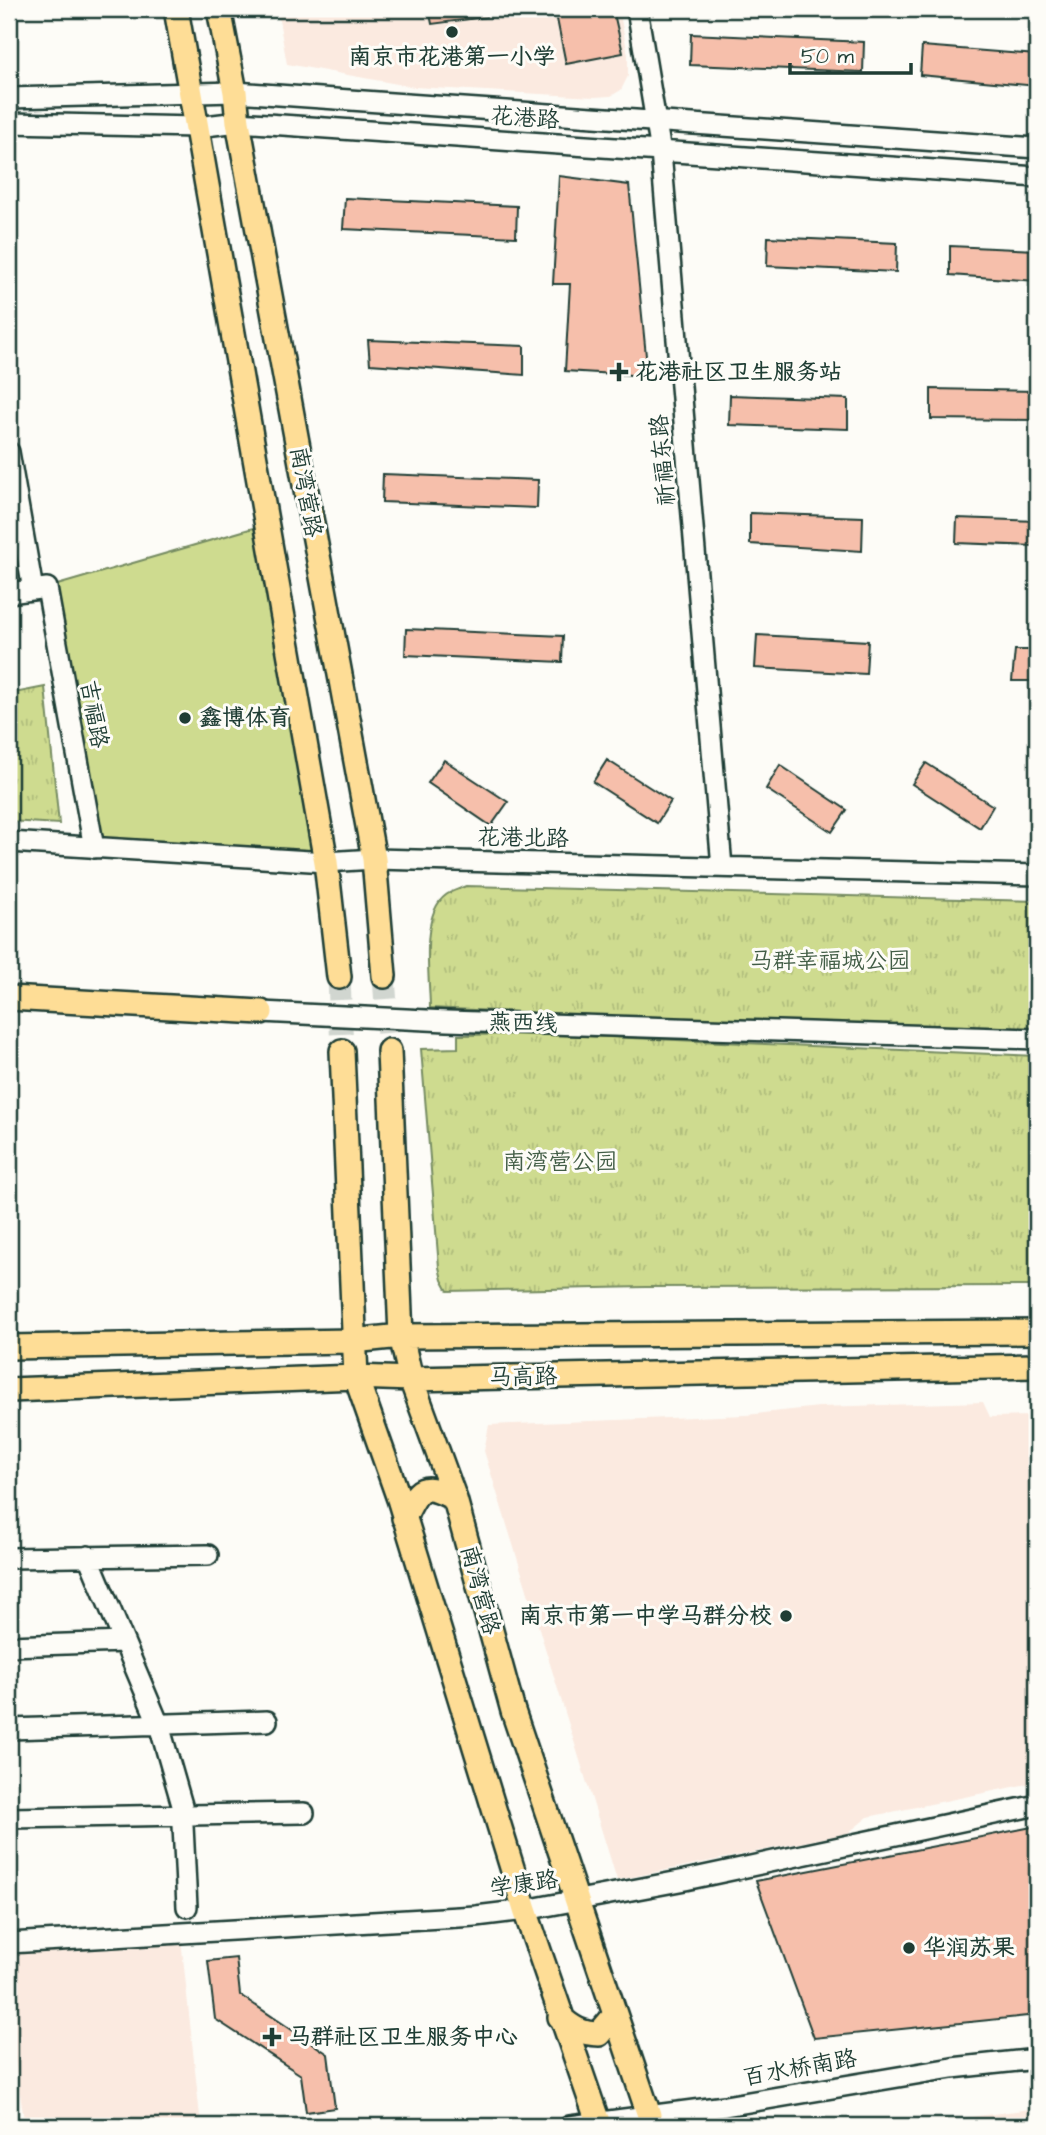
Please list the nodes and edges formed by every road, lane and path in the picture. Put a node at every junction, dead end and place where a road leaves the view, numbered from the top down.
1 (176, 9) edge
2 (219, 9) edge
3 (637, 9) edge
4 (235, 92) junction
5 (193, 94) junction
6 (9, 98) edge
7 (238, 122) junction
8 (9, 123) edge
9 (656, 123) junction
10 (197, 127) junction
11 (1037, 148) edge
12 (661, 152) junction
13 (1037, 177) edge
14 (9, 452) edge
15 (40, 589) junction
16 (9, 593) edge
17 (9, 842) edge
18 (94, 848) junction
19 (374, 859) junction
20 (326, 862) junction
21 (722, 867) junction
22 (1037, 875) edge
23 (384, 976) tunnel mouth
24 (339, 977) tunnel mouth
25 (9, 998) edge
26 (261, 1012) joint
27 (1037, 1039) edge
28 (342, 1051) tunnel mouth
29 (388, 1051) tunnel mouth
30 (1037, 1332) edge
31 (401, 1336) junction
32 (353, 1341) junction
33 (9, 1348) edge
34 (1037, 1366) edge
35 (356, 1377) junction
36 (411, 1379) junction
37 (9, 1390) edge
38 (455, 1499) junction
39 (404, 1518) junction
40 (208, 1555) dead end
41 (88, 1556) junction
42 (9, 1558) edge
43 (124, 1642) junction
44 (9, 1646) edge
45 (267, 1721) dead end
46 (159, 1725) junction
47 (9, 1729) edge
48 (1037, 1805) edge
49 (304, 1813) dead end
50 (182, 1816) junction
51 (9, 1818) edge
52 (575, 1901) junction
53 (187, 1907) dead end
54 (525, 1910) junction
55 (9, 1943) edge
56 (615, 2015) junction
57 (560, 2017) junction
58 (1037, 2059) edge
59 (649, 2115) junction
60 (598, 2122) junction
61 (570, 2126) edge

1 - 5 main road
2 - 4 main road, 南湾营路
3 - 9 street, 祈福东路
4 - 5 street, 花港路
4 - 7 main road, 南湾营路
4 - 9 street, 花港路
5 - 6 street, 花港路
5 - 10 main road
7 - 10 street, 花港路
7 - 12 street, 花港路
7 - 19 main road, 南湾营路
8 - 10 street, 花港路
9 - 11 street, 花港路
9 - 12 street, 祈福东路
10 - 20 main road
12 - 13 street, 花港路
12 - 21 street, 祈福东路
14 - 15 street, 吉福路
15 - 16 street
15 - 18 street, 吉福路
17 - 18 street, 花港北路
18 - 20 street, 花港北路
19 - 20 street, 花港北路
19 - 21 street, 花港北路
19 - 23 main road, 南湾营路
20 - 24 main road
21 - 22 street, 花港北路
25 - 26 main road, 燕西线
26 - 27 street, 燕西线
28 - 32 main road
29 - 31 main road, 南湾营路
30 - 31 main road, 马高路
31 - 32 main road, 马高路
31 - 36 main road, 南湾营路
32 - 33 main road, 马高路
32 - 35 main road
34 - 36 main road, 马高路
35 - 36 main road, 马高路
35 - 37 main road, 马高路
35 - 39 main road
36 - 38 main road, 南湾营路
38 - 39 main road
38 - 52 main road, 南湾营路
39 - 54 main road
40 - 41 street
41 - 42 street
41 - 43 street
43 - 44 street
43 - 46 street
45 - 46 street
46 - 47 street
46 - 50 street
48 - 52 street, 学康路
49 - 50 street
50 - 51 street
50 - 53 street
52 - 54 street, 学康路
52 - 56 main road, 南湾营路
54 - 55 street, 学康路
54 - 57 main road
56 - 57 main road
56 - 59 main road, 南湾营路
57 - 60 main road
58 - 59 street, 百水桥南路
59 - 60 street, 百水桥南路
60 - 61 street, 百水桥南路

